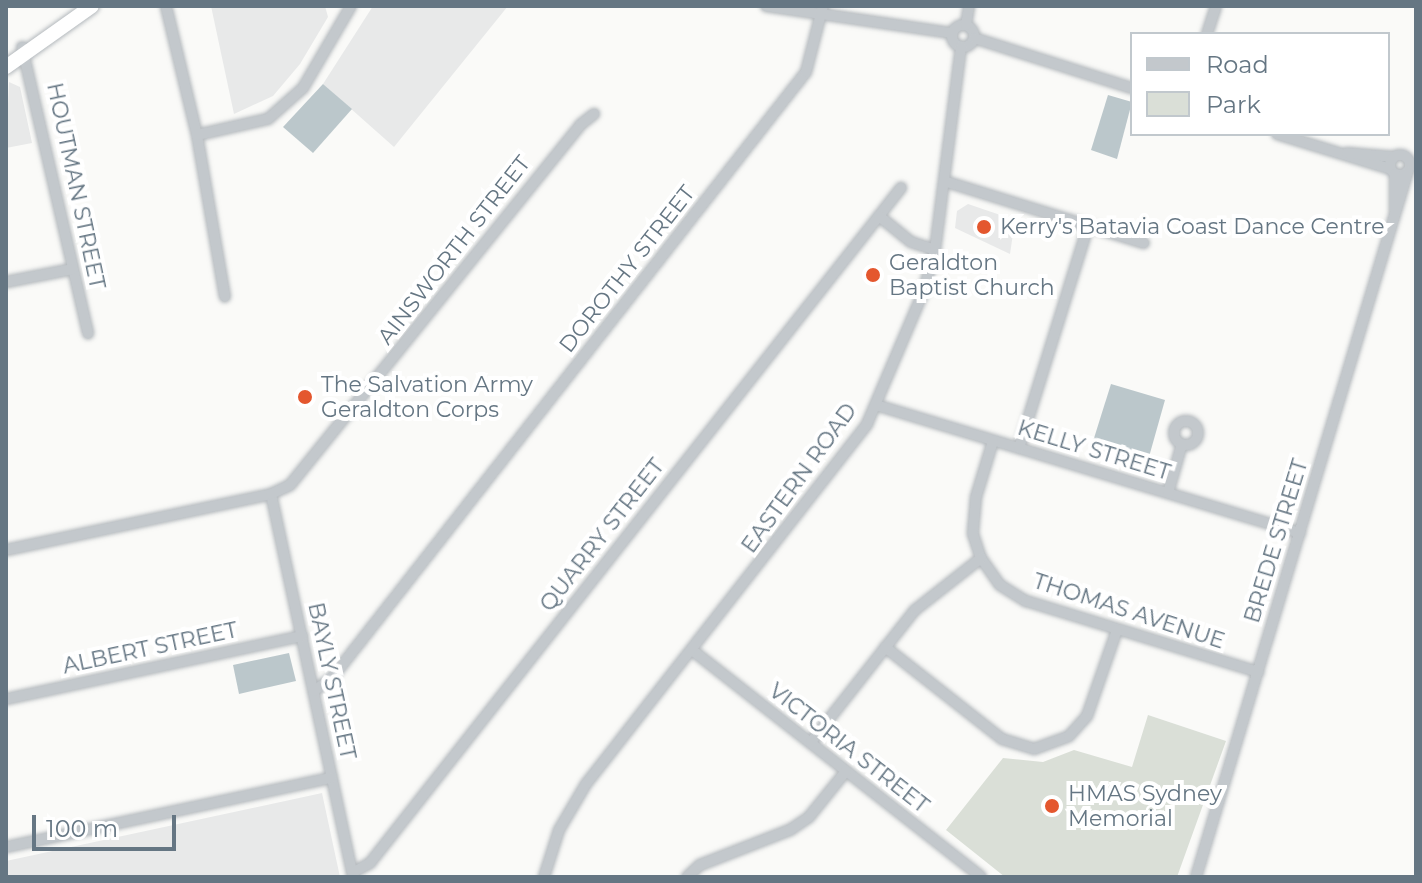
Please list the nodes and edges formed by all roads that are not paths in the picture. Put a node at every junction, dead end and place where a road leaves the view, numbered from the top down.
1 (78, 6) edge
2 (92, 6) edge
3 (166, 6) edge
4 (766, 6) edge
5 (969, 6) edge
6 (1216, 6) edge
7 (349, 7) edge
8 (823, 10) edge
9 (966, 25) junction
10 (1208, 32) edge
11 (952, 33) junction
12 (974, 38) junction
13 (961, 47) junction
14 (24, 50) junction
15 (6, 58) edge
16 (6, 67) edge
17 (1130, 87) edge
18 (594, 114) dead end
19 (197, 135) junction
20 (1284, 136) edge
21 (1412, 165) edge
22 (1393, 166) junction
23 (947, 182) junction
24 (901, 188) dead end
25 (879, 216) junction
26 (1395, 217) junction
27 (1088, 227) junction
28 (1144, 243) dead end
29 (935, 250) junction
30 (73, 269) junction
31 (6, 282) edge
32 (225, 297) dead end
33 (88, 334) dead end
34 (876, 405) junction
35 (993, 441) junction
36 (1182, 444) dead end
37 (1019, 448) junction
38 (1168, 493) junction
39 (271, 494) junction
40 (1300, 533) junction
41 (6, 550) edge
42 (981, 558) junction
43 (1117, 630) junction
44 (302, 636) junction
45 (885, 647) junction
46 (692, 650) junction
47 (1258, 672) junction
48 (314, 691) junction
49 (6, 699) edge
50 (811, 742) junction
51 (846, 771) junction
52 (332, 778) junction
53 (6, 847) edge
54 (352, 875) edge
55 (544, 877) edge
56 (687, 877) edge
57 (981, 877) edge
58 (1196, 877) edge

1 - 14 highway
2 - 14 highway
3 - 19 street
4 - 8 street
5 - 9 street
6 - 10 street
7 - 19 street
8 - 11 street
8 - 48 street, DOROTHY STREET
9 - 11 street
9 - 12 street
11 - 13 street
12 - 13 street
12 - 17 street
13 - 23 street, EASTERN ROAD
14 - 15 highway
14 - 16 highway
14 - 30 street, HOUTMAN STREET
18 - 39 street, AINSWORTH STREET
19 - 32 street
20 - 22 street
21 - 22 street
21 - 22 street
21 - 26 street, BREDE STREET
22 - 26 street, BREDE STREET
23 - 27 street
23 - 29 street, EASTERN ROAD
24 - 25 street, QUARRY STREET
25 - 29 street
25 - 54 street, QUARRY STREET
26 - 40 street, BREDE STREET
27 - 28 street
27 - 37 street
29 - 34 street, EASTERN ROAD
30 - 31 street
30 - 33 street, HOUTMAN STREET
34 - 35 street, KELLY STREET
34 - 46 street, EASTERN ROAD
35 - 37 street, KELLY STREET
35 - 42 street, THOMAS AVENUE
36 - 38 street
37 - 38 street, KELLY STREET
38 - 40 street, KELLY STREET
39 - 41 street, AINSWORTH STREET
39 - 44 street, BAYLY STREET
40 - 47 street, BREDE STREET
42 - 43 street, THOMAS AVENUE
42 - 45 street
43 - 45 street
43 - 47 street, THOMAS AVENUE
44 - 48 street, BAYLY STREET
44 - 49 street, ALBERT STREET
45 - 50 street
46 - 50 street, VICTORIA STREET
46 - 55 street, EASTERN ROAD
47 - 58 street, BREDE STREET
48 - 52 street, BAYLY STREET
50 - 51 street, VICTORIA STREET
51 - 56 street
51 - 57 street, VICTORIA STREET
52 - 53 street
52 - 54 street, BAYLY STREET

